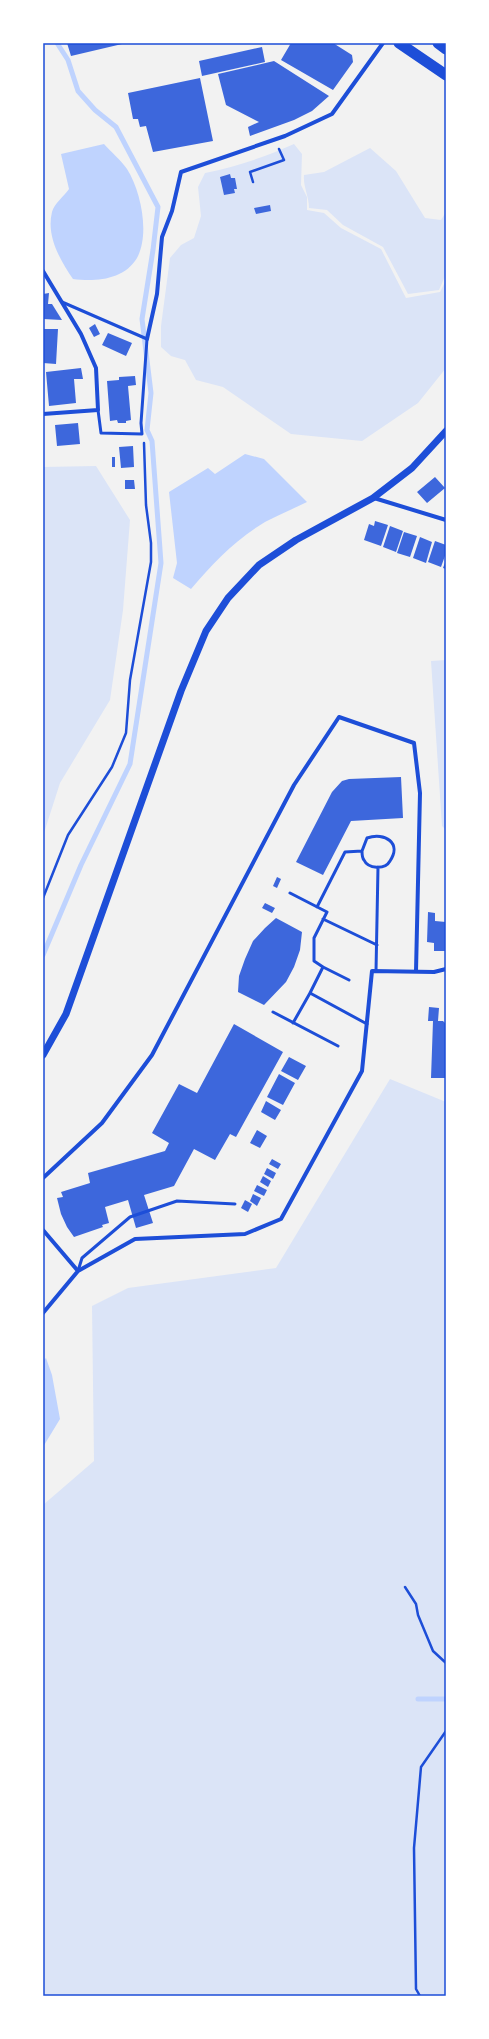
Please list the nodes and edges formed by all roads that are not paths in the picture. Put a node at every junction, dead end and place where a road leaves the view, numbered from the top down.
1 (383, 43) edge
2 (400, 43) edge
3 (438, 43) edge
4 (446, 49) edge
5 (446, 75) edge
6 (43, 271) edge
7 (61, 301) junction
8 (147, 339) junction
9 (98, 410) junction
10 (43, 414) edge
11 (446, 431) edge
12 (444, 439) edge
13 (373, 498) junction
14 (446, 520) edge
15 (362, 851) junction
16 (378, 867) junction
17 (290, 893) dead end
18 (317, 907) junction
19 (323, 919) junction
20 (377, 945) junction
21 (323, 967) junction
22 (446, 969) edge
23 (376, 971) junction
24 (416, 971) junction
25 (349, 980) dead end
26 (310, 993) junction
27 (274, 1012) dead end
28 (293, 1023) junction
29 (367, 1024) junction
30 (338, 1046) dead end
31 (43, 1054) edge
32 (43, 1178) edge
33 (235, 1204) dead end
34 (43, 1230) edge
35 (78, 1271) junction
36 (43, 1313) edge

1 - 8 street
2 - 5 highway
3 - 4 highway
6 - 7 street
7 - 8 lane
7 - 9 street
8 - 9 lane
9 - 10 street
11 - 12 street
12 - 13 street
13 - 14 street
13 - 31 street
15 - 16 lane
15 - 16 lane
15 - 18 lane
16 - 20 lane
17 - 18 lane
18 - 19 lane
19 - 20 lane
19 - 21 lane
20 - 23 lane
21 - 25 lane
21 - 26 lane
22 - 24 street
23 - 24 street
23 - 29 street
24 - 32 street
26 - 28 lane
26 - 29 lane
27 - 28 lane
28 - 30 lane
29 - 35 street
33 - 35 lane
34 - 35 street
35 - 36 street

